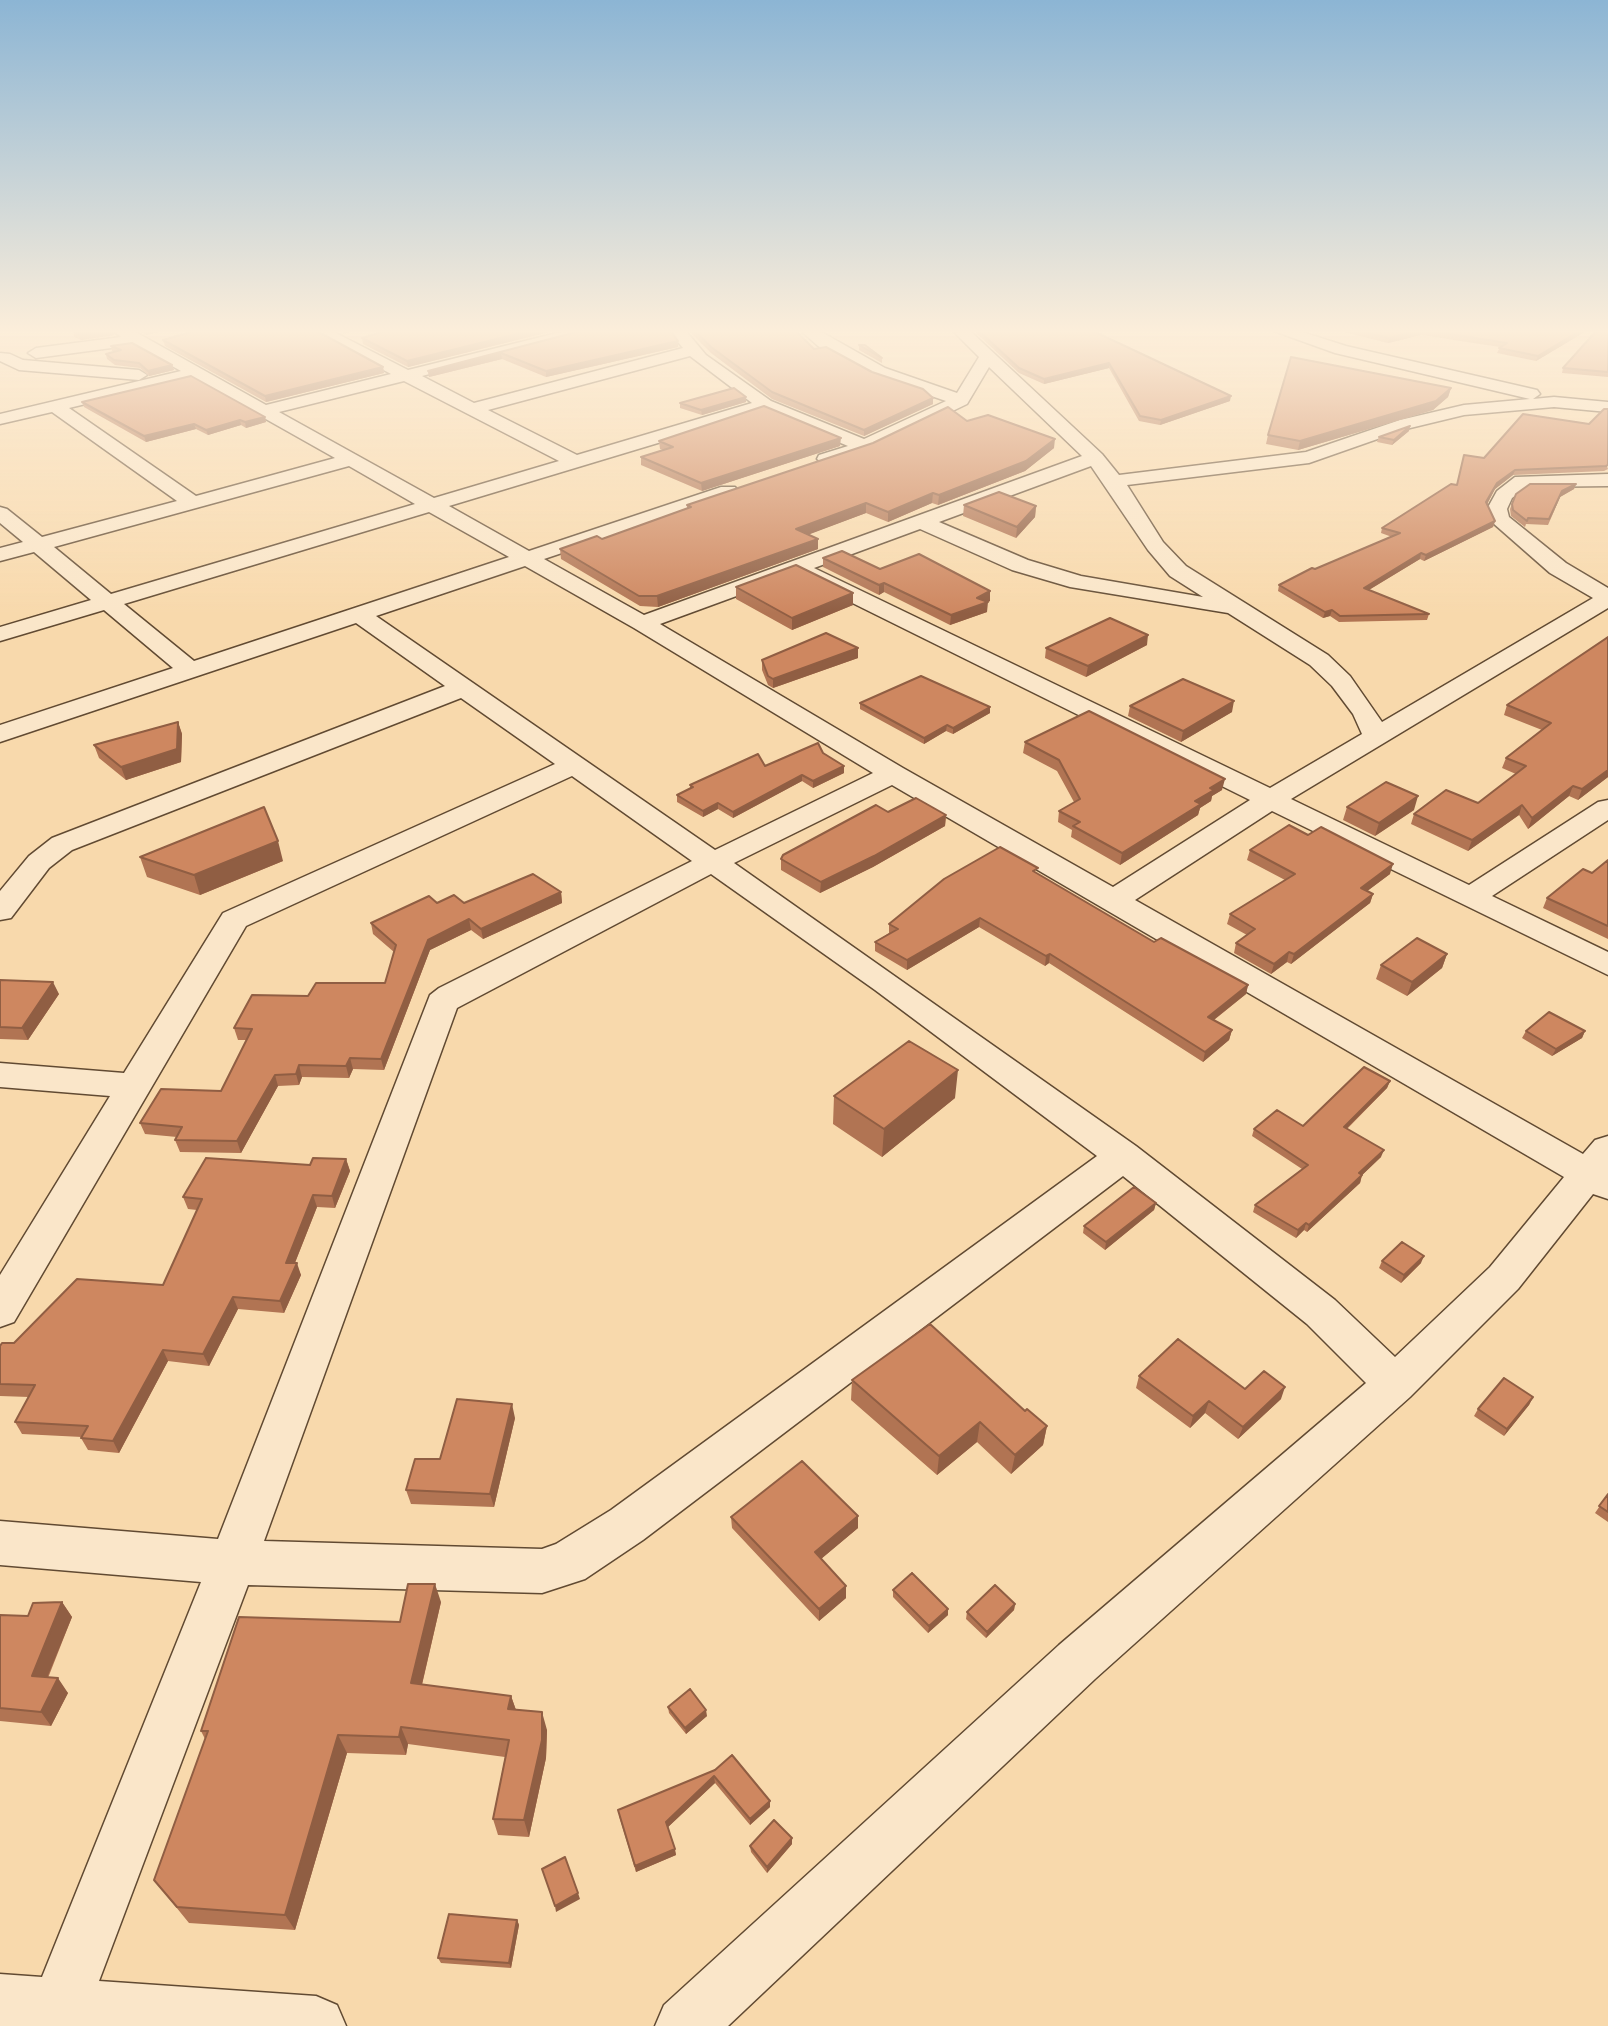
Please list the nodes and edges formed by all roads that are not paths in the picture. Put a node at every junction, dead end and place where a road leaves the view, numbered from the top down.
1 (81, 425) edge
2 (291, 425) edge
3 (503, 425) edge
4 (700, 425) edge
5 (812, 425) edge
6 (909, 425) edge
7 (1059, 425) edge
8 (1402, 425) edge
9 (864, 446) junction
10 (1095, 458) junction
11 (351, 460) junction
12 (576, 462) junction
13 (812, 464) edge
14 (1608, 480) edge
15 (1114, 481) junction
16 (747, 485) edge
17 (193, 503) junction
18 (429, 505) junction
19 (0, 513) edge
20 (922, 522) junction
21 (38, 545) junction
22 (0, 555) edge
23 (526, 558) junction
24 (796, 566) junction
25 (1606, 601) edge
26 (108, 602) junction
27 (1237, 609) junction
28 (358, 614) junction
29 (642, 623) junction
30 (0, 634) edge
31 (190, 670) junction
32 (463, 688) junction
33 (0, 734) edge
34 (1377, 738) junction
35 (573, 765) junction
36 (893, 774) junction
37 (1271, 800) junction
38 (1608, 808) edge
39 (712, 862) junction
40 (1470, 897) junction
41 (1115, 900) junction
42 (0, 911) edge
43 (1608, 965) edge
44 (0, 1074) edge
45 (132, 1086) junction
46 (1123, 1156) junction
47 (1601, 1169) edge
48 (0, 1310) edge
49 (1395, 1384) junction
50 (0, 1543) edge
51 (233, 1562) junction
52 (0, 2003) edge
53 (56, 2016) edge
54 (316, 2026) edge
55 (685, 2026) edge

1 - 17 street
2 - 11 street
3 - 12 street
4 - 12 street
5 - 9 street
6 - 9 street
7 - 10 street
8 - 15 street
9 - 13 street
10 - 15 street
10 - 20 street
11 - 17 street
11 - 18 street
12 - 18 street
14 - 25 street
15 - 27 street
16 - 23 street
17 - 21 street
18 - 23 street
18 - 26 street
19 - 21 street
20 - 24 street
20 - 27 street
21 - 22 street
21 - 26 street
23 - 28 street
23 - 29 street
24 - 29 street
24 - 37 street
25 - 34 street
26 - 30 street
26 - 31 street
27 - 34 street
28 - 31 street
28 - 32 street
29 - 36 street
31 - 33 street
32 - 35 street
32 - 42 street
34 - 37 street
35 - 39 street
35 - 45 street
36 - 39 street
36 - 41 street
37 - 40 street
37 - 41 street
38 - 40 street
39 - 46 street
39 - 51 street
40 - 43 street
41 - 47 street
44 - 45 street
45 - 48 street
46 - 49 street
46 - 51 street
47 - 49 street
49 - 55 street
50 - 51 street
51 - 53 street
52 - 53 street
53 - 54 street

